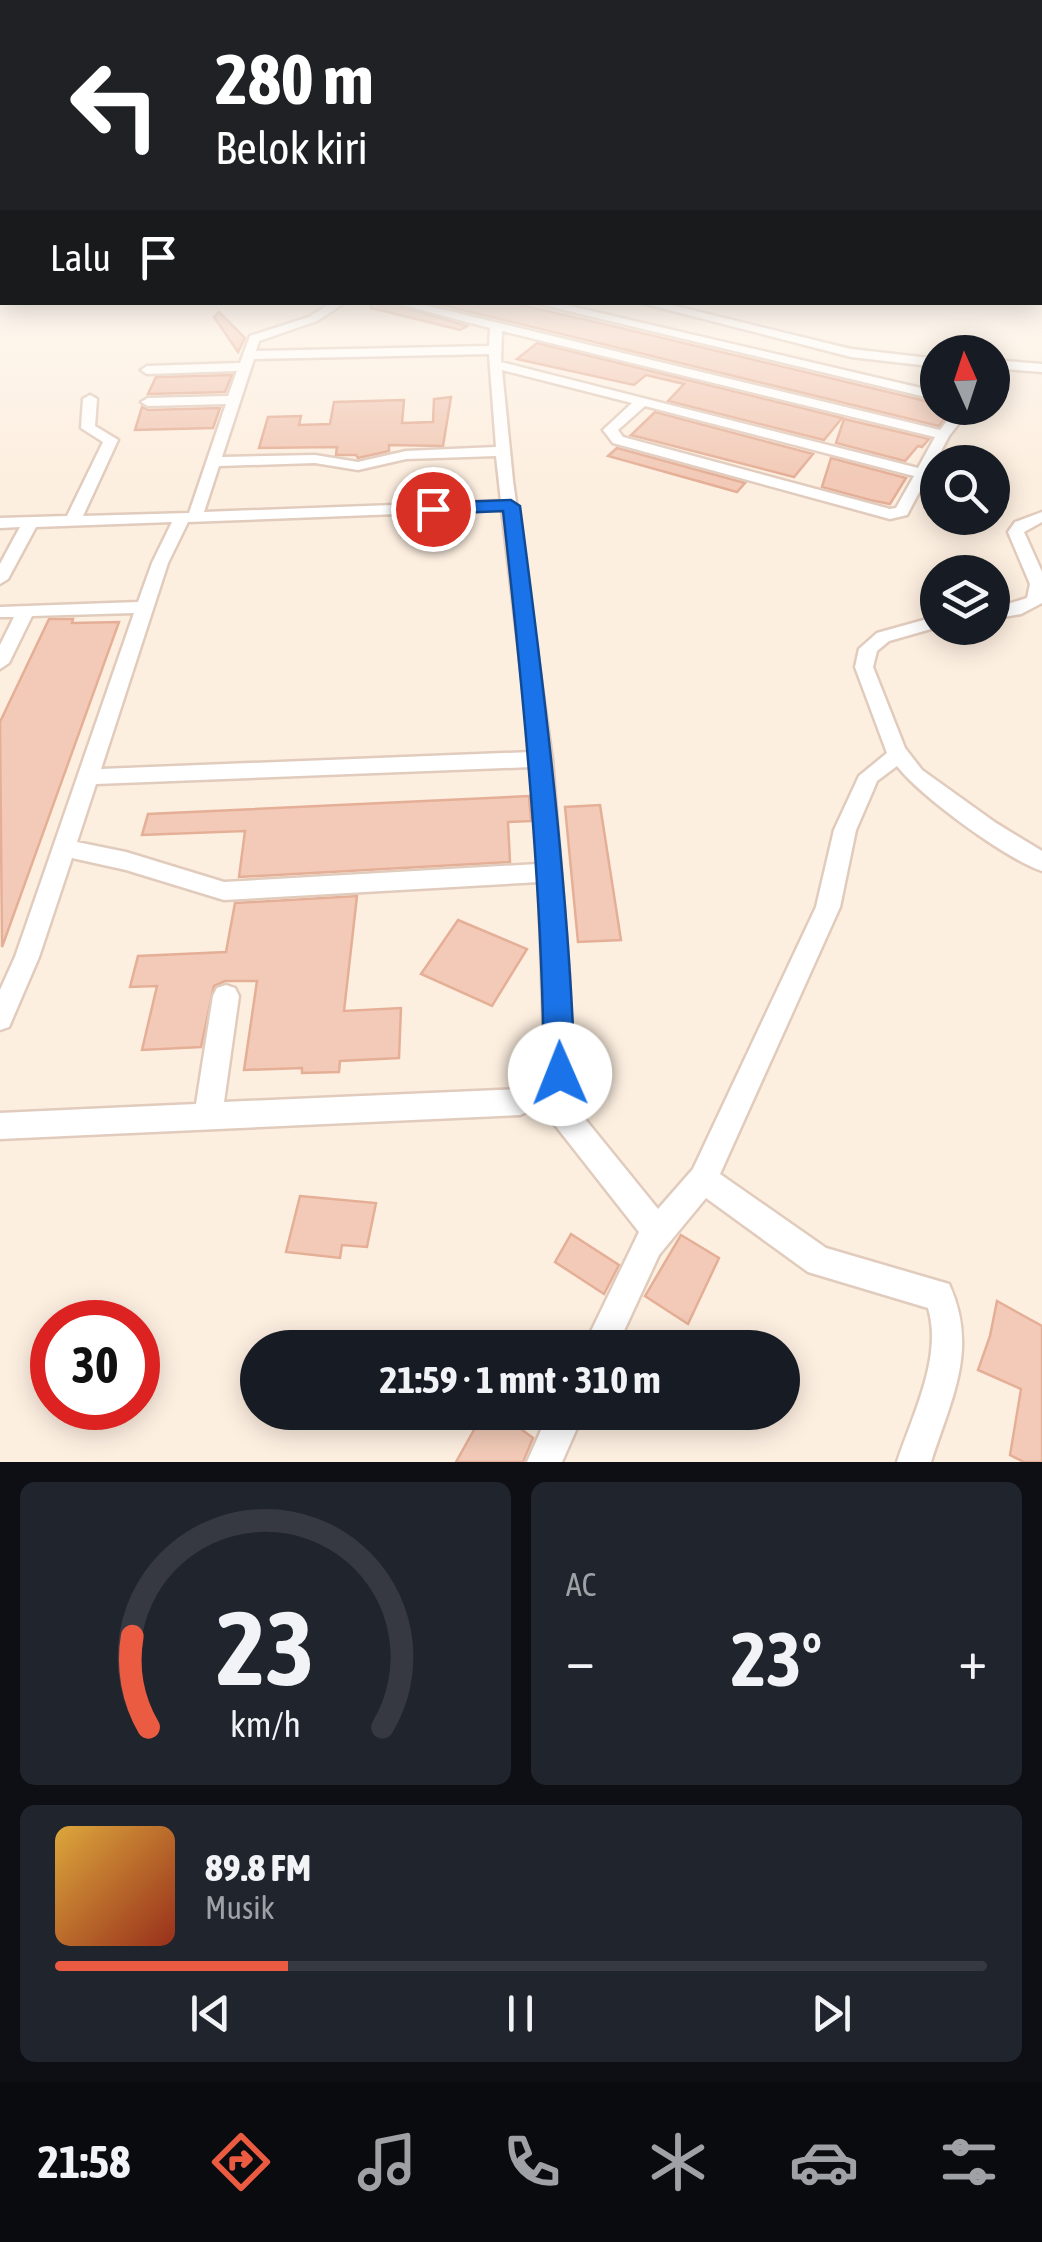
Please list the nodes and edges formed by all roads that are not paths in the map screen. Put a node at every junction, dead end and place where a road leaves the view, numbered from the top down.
1 (255, 340) edge
2 (496, 340) edge
3 (535, 340) edge
4 (699, 340) edge
5 (797, 340) edge
6 (495, 357) junction
7 (247, 361) junction
8 (920, 361) edge
9 (1010, 365) edge
10 (1042, 368) edge
11 (147, 370) dead end
12 (658, 385) junction
13 (920, 392) edge
14 (90, 398) dead end
15 (234, 400) junction
16 (148, 402) dead end
17 (951, 425) edge
18 (943, 436) junction
19 (938, 445) edge
20 (504, 451) junction
21 (214, 462) junction
22 (920, 473) edge
23 (920, 478) edge
24 (511, 506) junction
25 (189, 517) junction
26 (1042, 517) edge
27 (73, 521) junction
28 (30, 522) junction
29 (0, 523) edge
30 (0, 579) edge
31 (146, 607) junction
32 (26, 611) junction
33 (1010, 611) edge
34 (0, 612) edge
35 (920, 627) edge
36 (0, 663) edge
37 (899, 754) junction
38 (542, 759) junction
39 (88, 777) junction
40 (63, 848) junction
41 (1042, 862) edge
42 (550, 872) junction
43 (11, 968) edge
44 (226, 996) dead end
45 (0, 1019) edge
46 (546, 1092) junction
47 (208, 1117) junction
48 (0, 1126) edge
49 (703, 1180) junction
50 (657, 1231) junction
51 (607, 1330) edge
52 (559, 1430) edge
53 (544, 1462) edge
54 (914, 1462) edge

1 - 7 street
2 - 6 street
3 - 12 street
4 - 13 street
5 - 8 street
6 - 7 street
6 - 12 street
6 - 20 street
7 - 11 street
7 - 15 street
9 - 10 street
12 - 18 street
12 - 22 street
12 - 23 street
14 - 27 street
15 - 16 street
15 - 21 street
17 - 18 street
18 - 19 street
20 - 21 street
20 - 24 street
21 - 25 street
24 - 25 street
24 - 38 street
25 - 27 street
25 - 31 street
26 - 33 street
27 - 28 street
28 - 29 street
28 - 30 street
31 - 32 street
31 - 39 street
32 - 34 street
32 - 36 street
35 - 37 street
37 - 41 street
37 - 49 street
38 - 39 street
38 - 42 street
39 - 40 street
40 - 42 street
40 - 43 street
42 - 46 street
43 - 45 street
44 - 47 street
46 - 47 street
46 - 50 street
47 - 48 street
49 - 50 street
49 - 54 street
50 - 51 street
52 - 53 street

